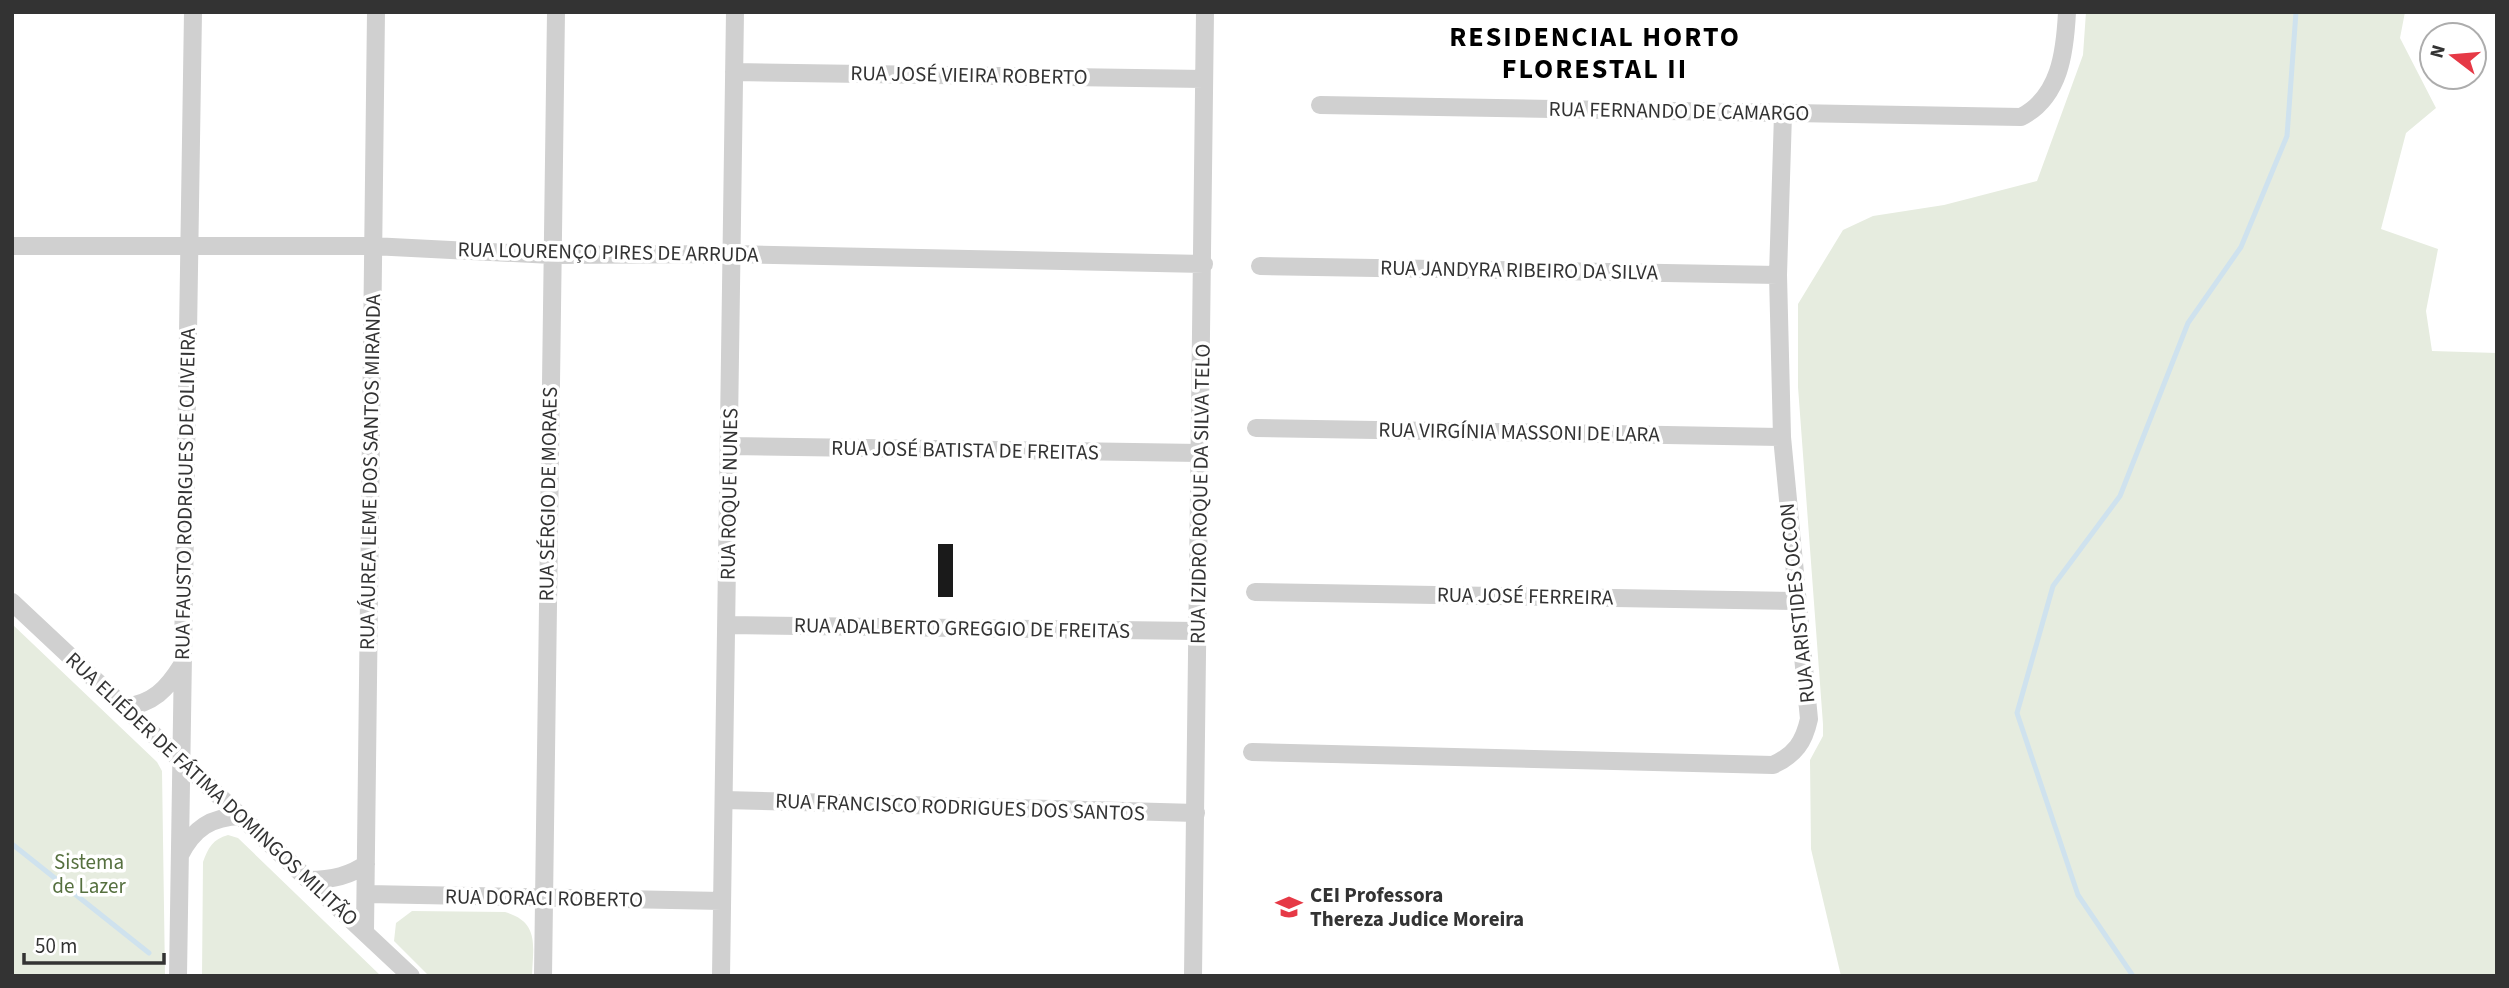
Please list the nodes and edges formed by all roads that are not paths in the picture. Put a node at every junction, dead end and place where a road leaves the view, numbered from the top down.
1 (193, 12) edge
2 (376, 12) edge
3 (556, 12) edge
4 (735, 12) edge
5 (1205, 12) edge
6 (2067, 12) edge
7 (734, 72) junction
8 (1204, 79) junction
9 (1320, 105) dead end
10 (1783, 114) junction
11 (12, 246) edge
12 (189, 246) junction
13 (372, 246) junction
14 (732, 254) junction
15 (552, 255) junction
16 (1204, 264) junction
17 (1260, 266) dead end
18 (1778, 275) junction
19 (1256, 428) dead end
20 (1782, 437) junction
21 (730, 446) junction
22 (1200, 453) junction
23 (1255, 592) dead end
24 (1796, 601) junction
25 (12, 602) edge
26 (727, 625) junction
27 (1198, 631) junction
28 (182, 665) junction
29 (124, 707) junction
30 (1252, 752) dead end
31 (181, 760) junction
32 (724, 800) junction
33 (1196, 813) junction
34 (241, 816) junction
35 (180, 855) junction
36 (366, 864) junction
37 (310, 880) junction
38 (367, 894) junction
39 (543, 900) junction
40 (722, 901) junction
41 (365, 932) junction
42 (178, 976) edge
43 (411, 976) edge
44 (543, 976) edge
45 (721, 976) edge
46 (1193, 976) edge

1 - 12 street, RUA FAUSTO RODRIGUES DE OLIVEIRA
2 - 13 street, RUA ÁUREA LEME DOS SANTOS MIRANDA
3 - 15 street, RUA SÉRGIO DE MORAES
4 - 7 street, RUA ROQUE NUNES
5 - 8 street, RUA IZIDRO ROQUE DA SILVA TELO
6 - 10 street, RUA FERNANDO DE CAMARGO
7 - 8 street, RUA JOSÉ VIEIRA ROBERTO
7 - 14 street, RUA ROQUE NUNES
8 - 16 street, RUA IZIDRO ROQUE DA SILVA TELO
9 - 10 street, RUA FERNANDO DE CAMARGO
10 - 18 street, RUA ARISTIDES OCCON
11 - 12 street, RUA LOURENÇO PIRES DE ARRUDA
12 - 13 street, RUA LOURENÇO PIRES DE ARRUDA
12 - 28 street, RUA FAUSTO RODRIGUES DE OLIVEIRA
13 - 15 street, RUA LOURENÇO PIRES DE ARRUDA
13 - 36 street, RUA ÁUREA LEME DOS SANTOS MIRANDA
14 - 15 street, RUA LOURENÇO PIRES DE ARRUDA
14 - 16 street, RUA LOURENÇO PIRES DE ARRUDA
14 - 21 street, RUA ROQUE NUNES
15 - 39 street, RUA SÉRGIO DE MORAES
16 - 22 street, RUA IZIDRO ROQUE DA SILVA TELO
17 - 18 street, RUA JANDYRA RIBEIRO DA SILVA
18 - 20 street, RUA ARISTIDES OCCON
19 - 20 street, RUA VIRGÍNIA MASSONI DE LARA
20 - 24 street, RUA ARISTIDES OCCON
21 - 22 street, RUA JOSÉ BATISTA DE FREITAS
21 - 26 street, RUA ROQUE NUNES
22 - 27 street, RUA IZIDRO ROQUE DA SILVA TELO
23 - 24 street, RUA JOSÉ FERREIRA
24 - 30 street, RUA ARISTIDES OCCON
25 - 29 street, RUA ELIÉDER DE FÁTIMA DOMINGOS MILITÃO
26 - 27 street, RUA ADALBERTO GREGGIO DE FREITAS
26 - 32 street, RUA ROQUE NUNES
27 - 33 street, RUA IZIDRO ROQUE DA SILVA TELO
28 - 29 street
28 - 31 street, RUA FAUSTO RODRIGUES DE OLIVEIRA
29 - 31 street, RUA ELIÉDER DE FÁTIMA DOMINGOS MILITÃO
31 - 34 street, RUA ELIÉDER DE FÁTIMA DOMINGOS MILITÃO
31 - 35 street, RUA FAUSTO RODRIGUES DE OLIVEIRA
32 - 33 street, RUA FRANCISCO RODRIGUES DOS SANTOS
32 - 40 street, RUA ROQUE NUNES
33 - 46 street, RUA IZIDRO ROQUE DA SILVA TELO
34 - 35 street
34 - 37 street, RUA ELIÉDER DE FÁTIMA DOMINGOS MILITÃO
35 - 42 street, RUA FAUSTO RODRIGUES DE OLIVEIRA
36 - 37 street
36 - 38 street, RUA ÁUREA LEME DOS SANTOS MIRANDA
37 - 41 street, RUA ELIÉDER DE FÁTIMA DOMINGOS MILITÃO
38 - 39 street, RUA DORACI ROBERTO
38 - 41 street, RUA ÁUREA LEME DOS SANTOS MIRANDA
39 - 40 street, RUA DORACI ROBERTO
39 - 44 street, RUA SÉRGIO DE MORAES
40 - 45 street, RUA ROQUE NUNES
41 - 43 street, RUA ELIÉDER DE FÁTIMA DOMINGOS MILITÃO

